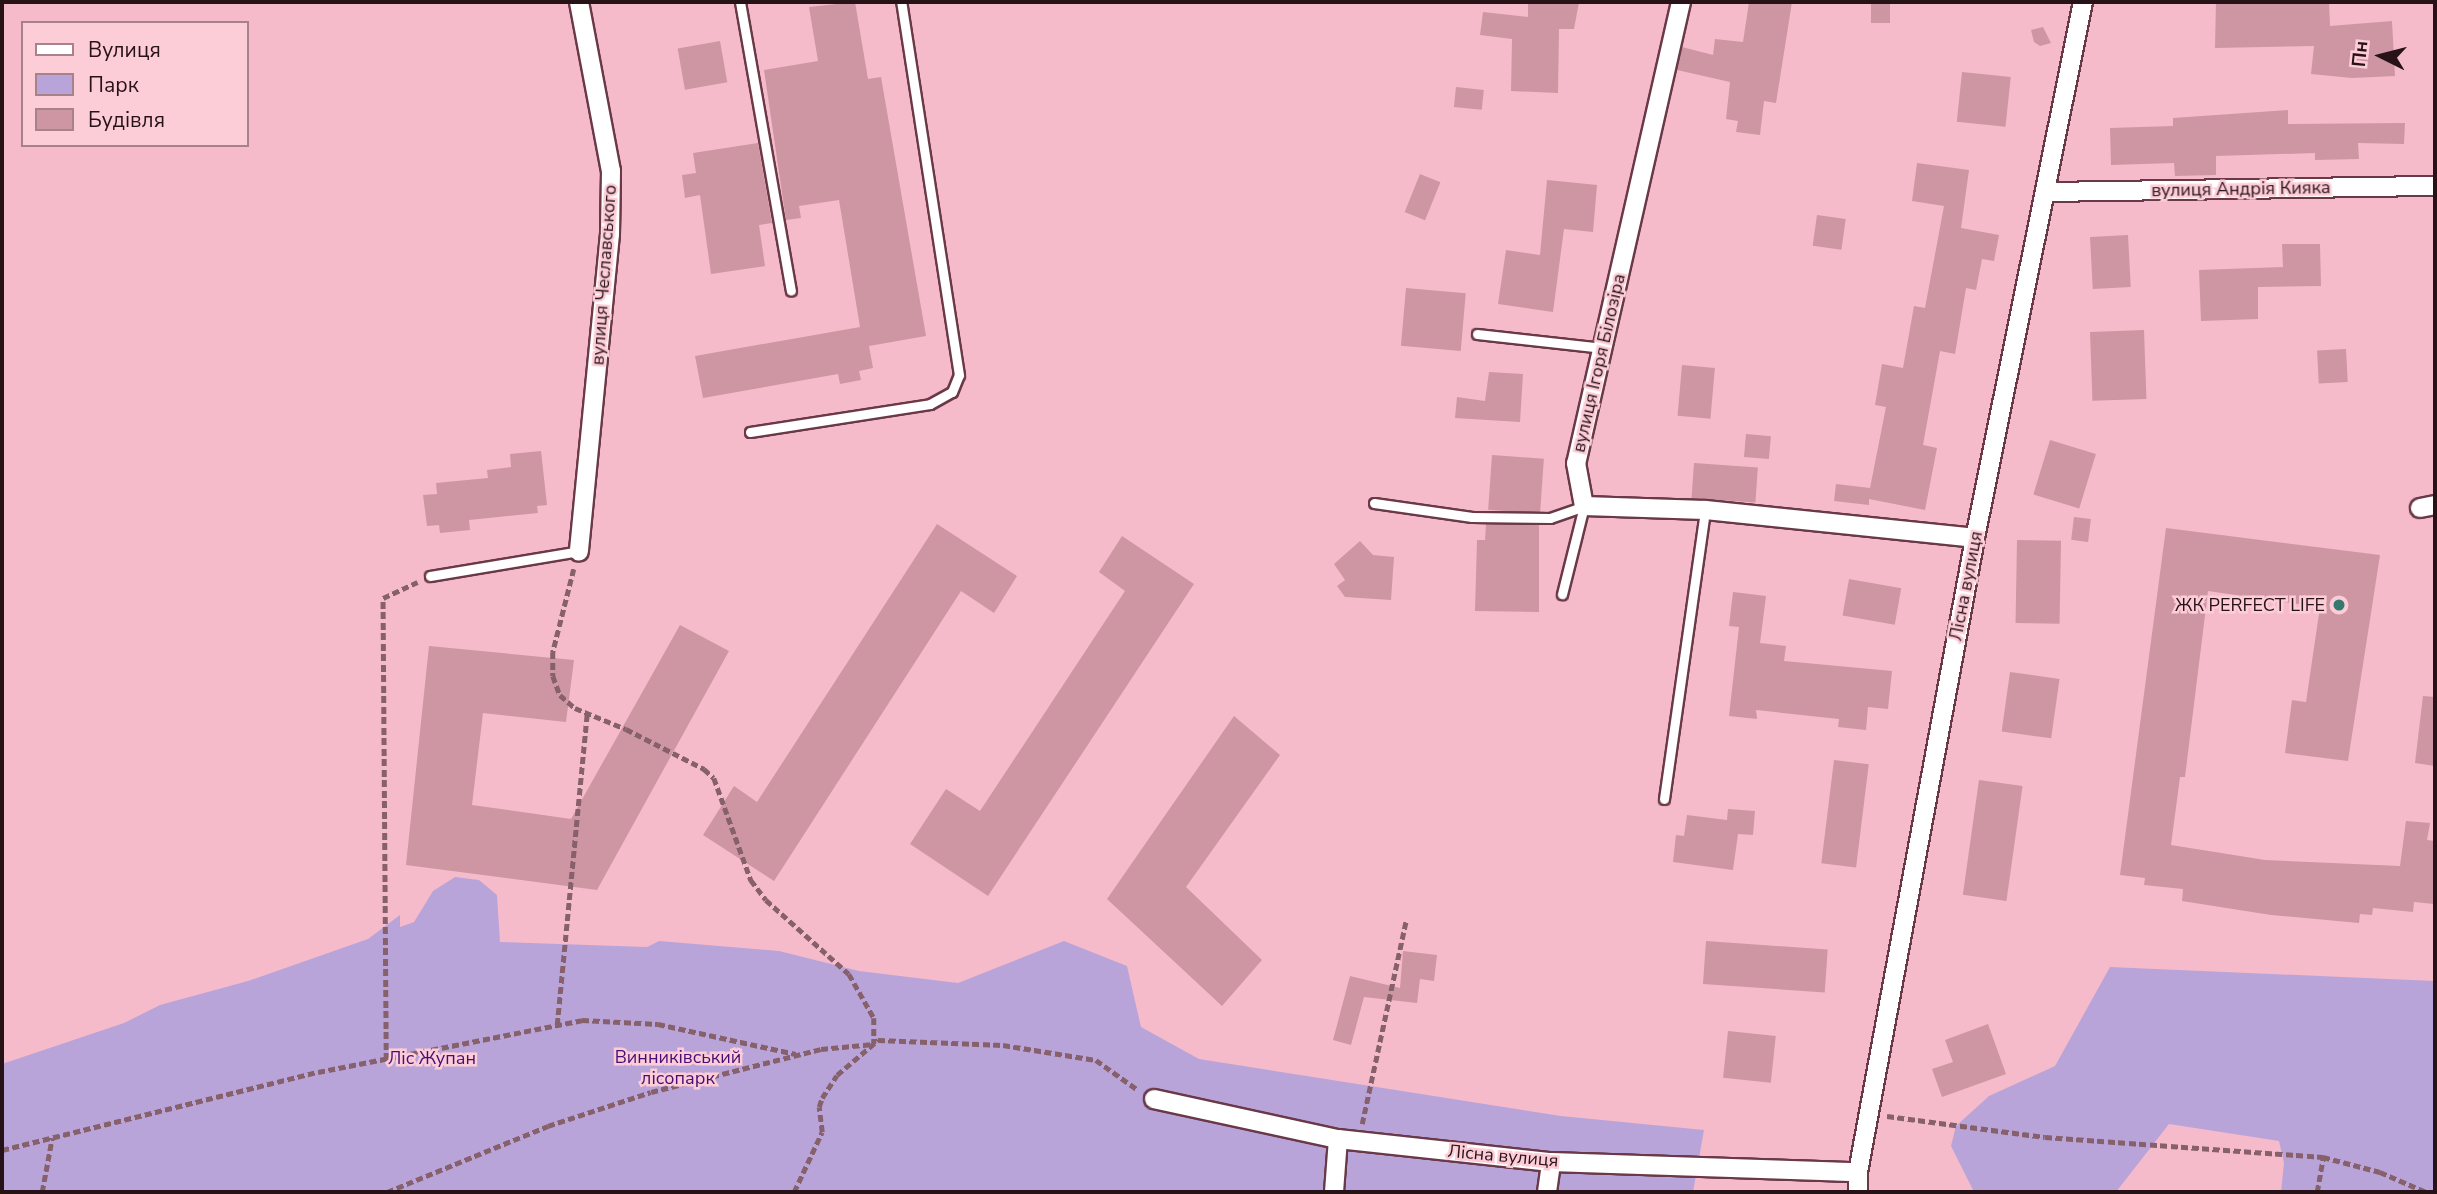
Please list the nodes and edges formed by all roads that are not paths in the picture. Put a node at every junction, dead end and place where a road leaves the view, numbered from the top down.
1 (579, 2) edge
2 (740, 2) edge
3 (901, 2) edge
4 (1681, 2) edge
5 (2083, 2) edge
6 (2435, 186) edge
7 (2048, 192) junction
8 (791, 291) dead end
9 (1477, 334) dead end
10 (1603, 348) junction
11 (750, 432) dead end
12 (1374, 503) dead end
13 (1584, 506) junction
14 (1704, 510) junction
15 (1975, 538) junction
16 (579, 551) joint
17 (430, 576) road end
18 (1562, 594) dead end
19 (1664, 799) dead end
20 (1154, 1099) road end
21 (1338, 1139) junction
22 (1551, 1162) junction
23 (1857, 1172) junction
24 (1334, 1192) edge
25 (1547, 1192) edge
26 (1858, 1192) edge

1 - 16 street, вулиця Чеславського
2 - 8 lane
3 - 11 lane
4 - 10 street, вулиця Ігоря Білозіра
5 - 7 street, Лісна вулиця
6 - 7 street, вулиця Андрія Кияка
7 - 15 street, Лісна вулиця
9 - 10 lane
10 - 13 street, вулиця Ігоря Білозіра
12 - 13 lane
13 - 14 street
13 - 18 lane
14 - 15 street
14 - 19 lane
15 - 23 street, Лісна вулиця
16 - 17 lane
20 - 21 street, Лісна вулиця
21 - 22 street, Лісна вулиця
21 - 24 street
22 - 23 street, Лісна вулиця
22 - 25 street
23 - 26 street, Лісна вулиця

